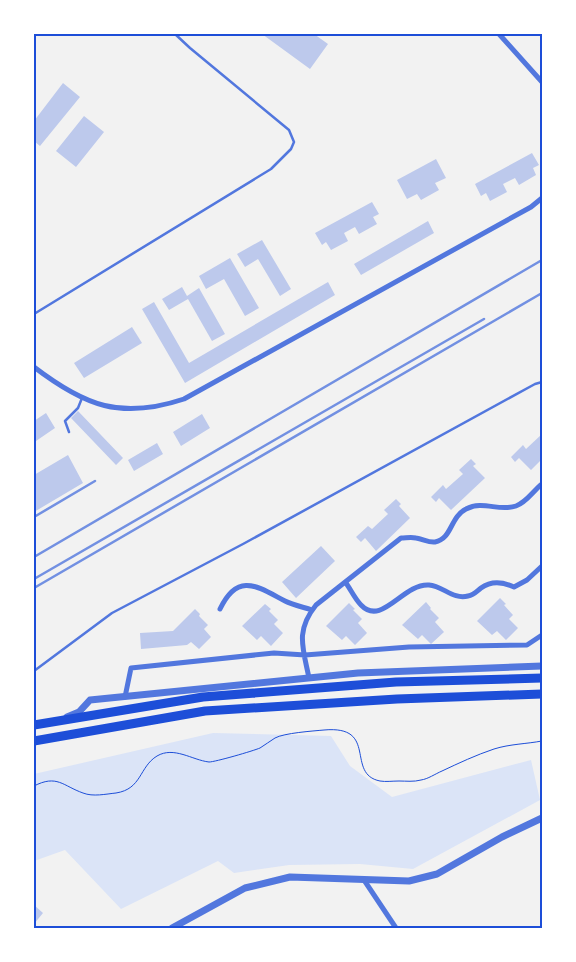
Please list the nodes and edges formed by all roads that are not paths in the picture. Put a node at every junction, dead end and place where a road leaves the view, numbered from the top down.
1 (175, 34) edge
2 (498, 34) edge
3 (542, 82) edge
4 (542, 198) edge
5 (34, 314) edge
6 (34, 367) edge
7 (542, 382) edge
8 (82, 398) junction
9 (69, 432) dead end
10 (542, 484) edge
11 (542, 566) edge
12 (346, 583) junction
13 (220, 609) dead end
14 (312, 610) junction
15 (542, 635) edge
16 (305, 654) junction
17 (542, 666) edge
18 (34, 671) edge
19 (309, 678) junction
20 (542, 678) edge
21 (542, 694) edge
22 (125, 697) junction
23 (34, 725) edge
24 (34, 729) edge
25 (34, 741) edge
26 (542, 818) edge
27 (364, 880) junction
28 (172, 928) edge
29 (396, 928) edge

1 - 5 lane
2 - 3 street
4 - 8 street
6 - 8 street
7 - 18 lane
8 - 9 lane
10 - 12 street
11 - 12 street
12 - 14 street
13 - 14 street
14 - 16 street
15 - 16 street
16 - 19 street
16 - 22 street
17 - 19 street
19 - 22 street
20 - 23 highway
21 - 25 highway
22 - 24 street
26 - 27 street
27 - 28 street
27 - 29 street

